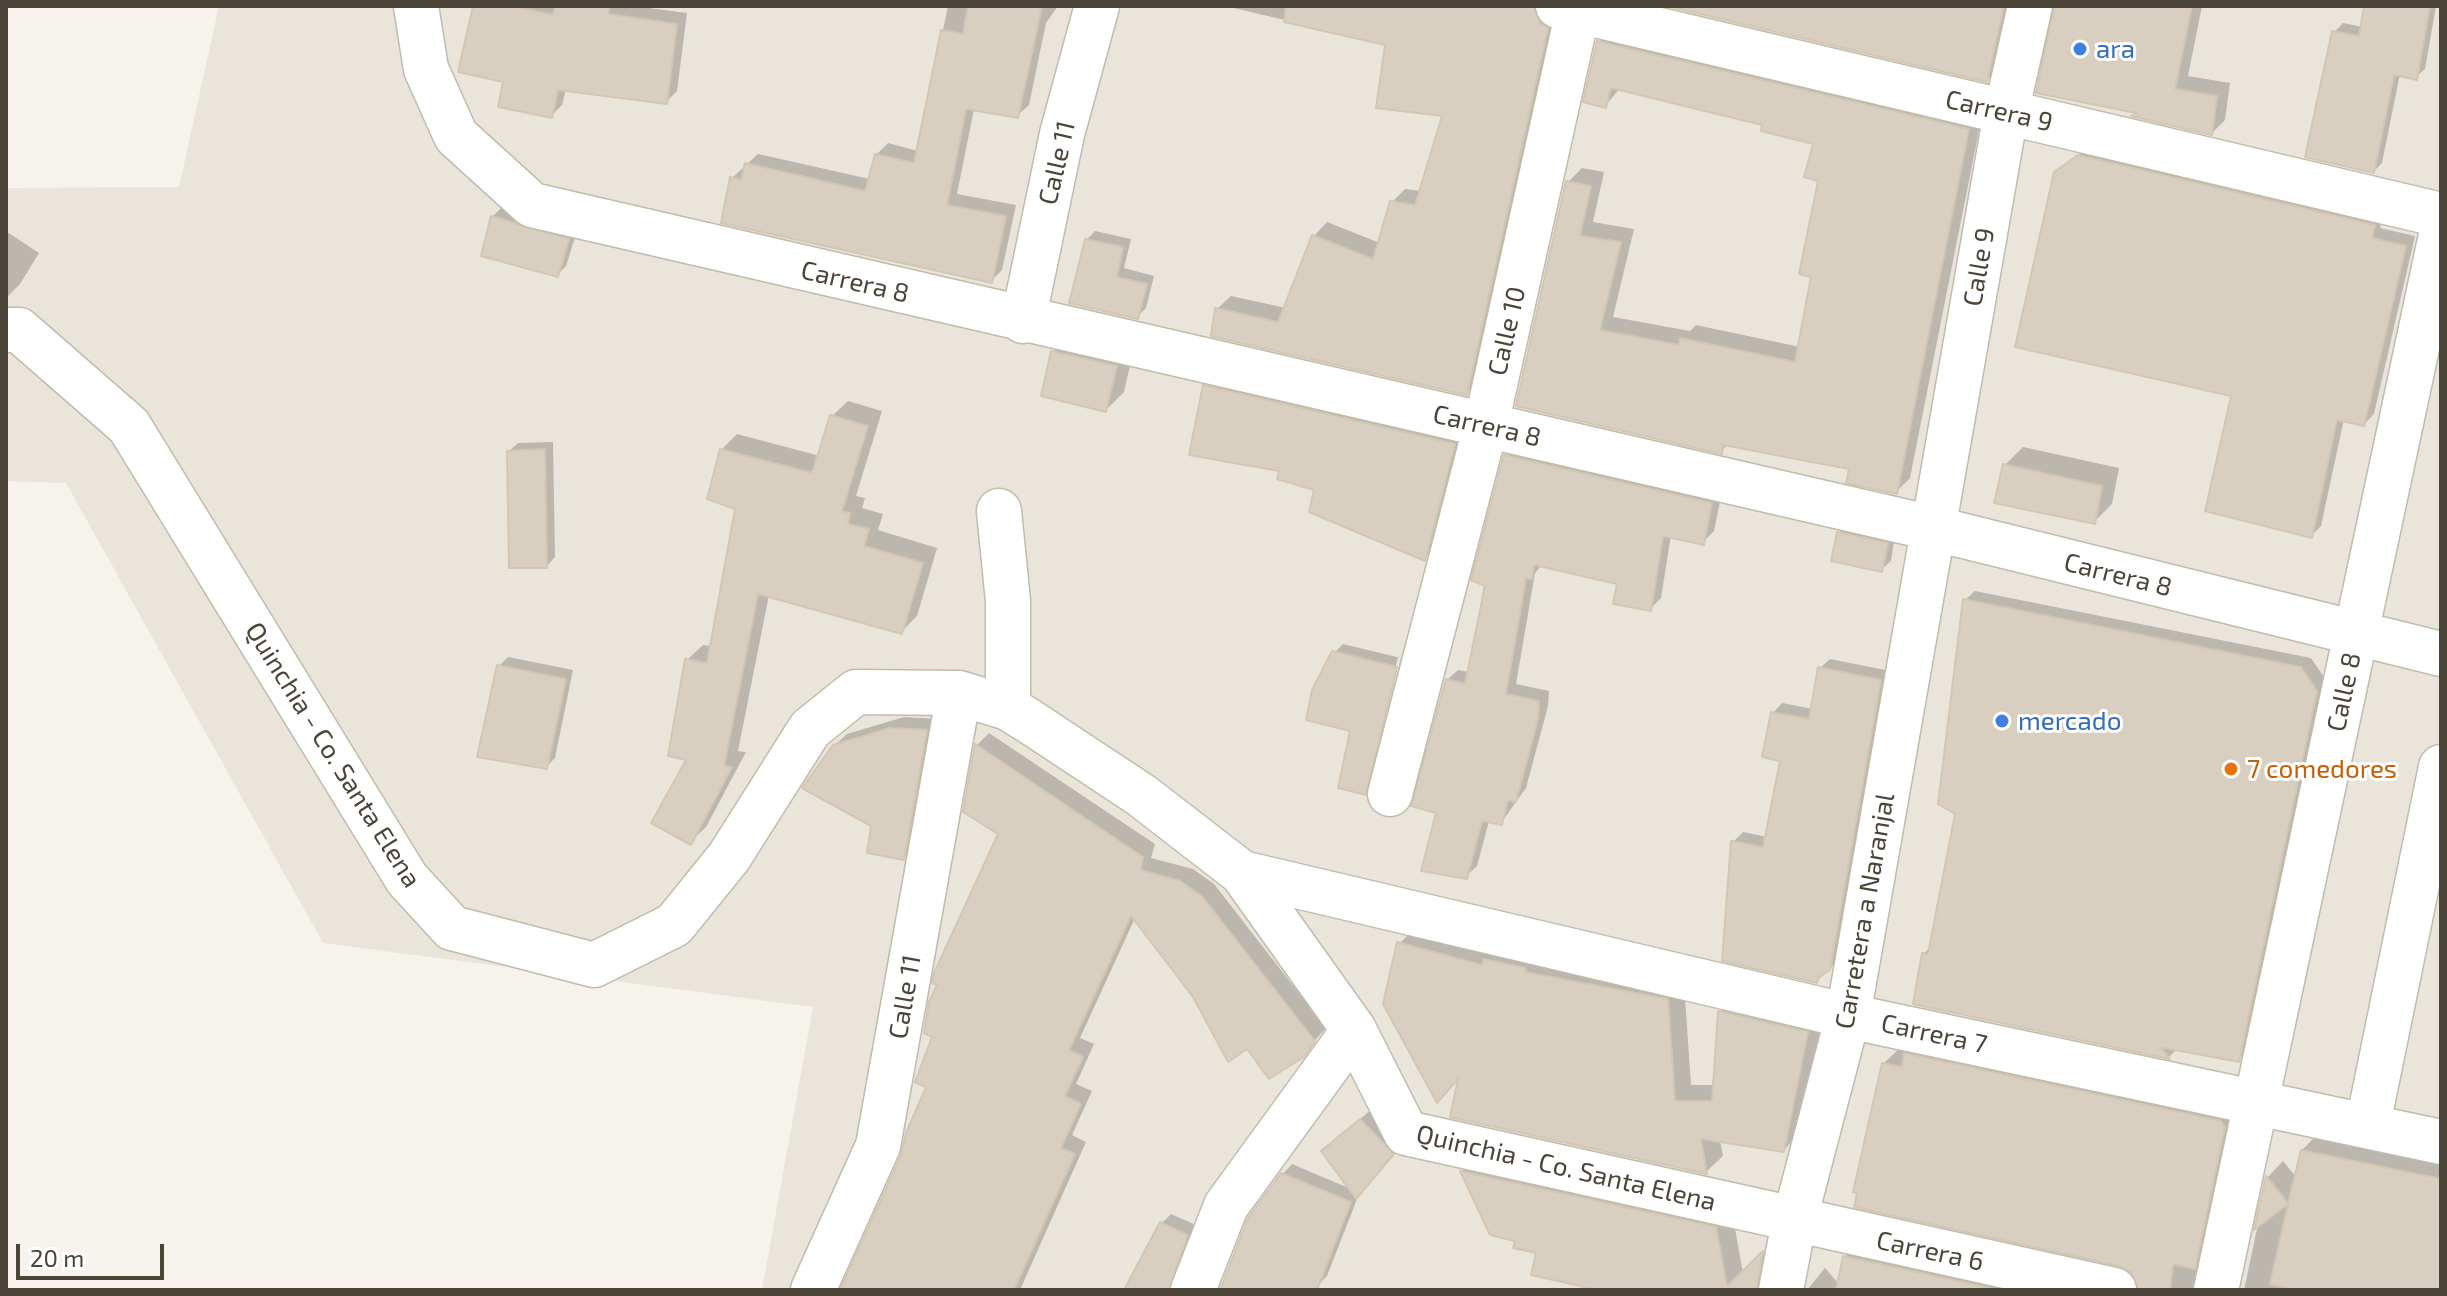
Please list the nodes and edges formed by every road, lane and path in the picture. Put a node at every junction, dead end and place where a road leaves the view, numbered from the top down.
1 (416, 6) edge
2 (1097, 6) edge
3 (2030, 6) edge
4 (1572, 8) edge
5 (2006, 113) junction
6 (2441, 215) edge
7 (2441, 235) edge
8 (1023, 321) junction
9 (6, 330) edge
10 (1486, 425) junction
11 (999, 511) dead end
12 (1932, 528) junction
13 (2356, 635) junction
14 (2441, 654) edge
15 (959, 693) junction
16 (1008, 708) junction
17 (2441, 767) edge
18 (1390, 794) dead end
19 (1242, 873) junction
20 (1848, 1016) junction
21 (1354, 1030) junction
22 (2256, 1102) junction
23 (2368, 1124) junction
24 (2441, 1142) edge
25 (1794, 1222) junction
26 (813, 1290) edge
27 (1193, 1290) edge
28 (1781, 1290) edge
29 (2114, 1290) edge
30 (2216, 1290) edge

1 - 8 street, Carrera 8
2 - 8 street, Calle 11
3 - 5 street, Calle 9
4 - 5 street, Carrera 9
4 - 10 street, Calle 10
5 - 6 street, Carrera 9
5 - 12 street, Calle 9
7 - 13 street, Calle 8
8 - 10 street, Carrera 8
9 - 15 street, Quinchia - Co. Santa Elena
10 - 12 street, Carrera 8
10 - 18 street, Calle 10
11 - 16 street
12 - 13 street, Carrera 8
12 - 20 street, Carretera a Naranjal
13 - 14 street, Carrera 8
13 - 22 street, Calle 8
15 - 16 street, Quinchia - Co. Santa Elena
15 - 26 street, Calle 11
16 - 19 street, Quinchia - Co. Santa Elena
17 - 23 street
19 - 20 street, Carrera 7
19 - 21 street, Quinchia - Co. Santa Elena
20 - 22 street, Carrera 7
20 - 25 street, Carretera a Naranjal
21 - 25 street, Quinchia - Co. Santa Elena
21 - 27 street
22 - 23 street, Carrera 7
22 - 30 street, Calle 8
23 - 24 street, Carrera 7
25 - 28 street, Carretera a Naranjal
25 - 29 street, Carrera 6

